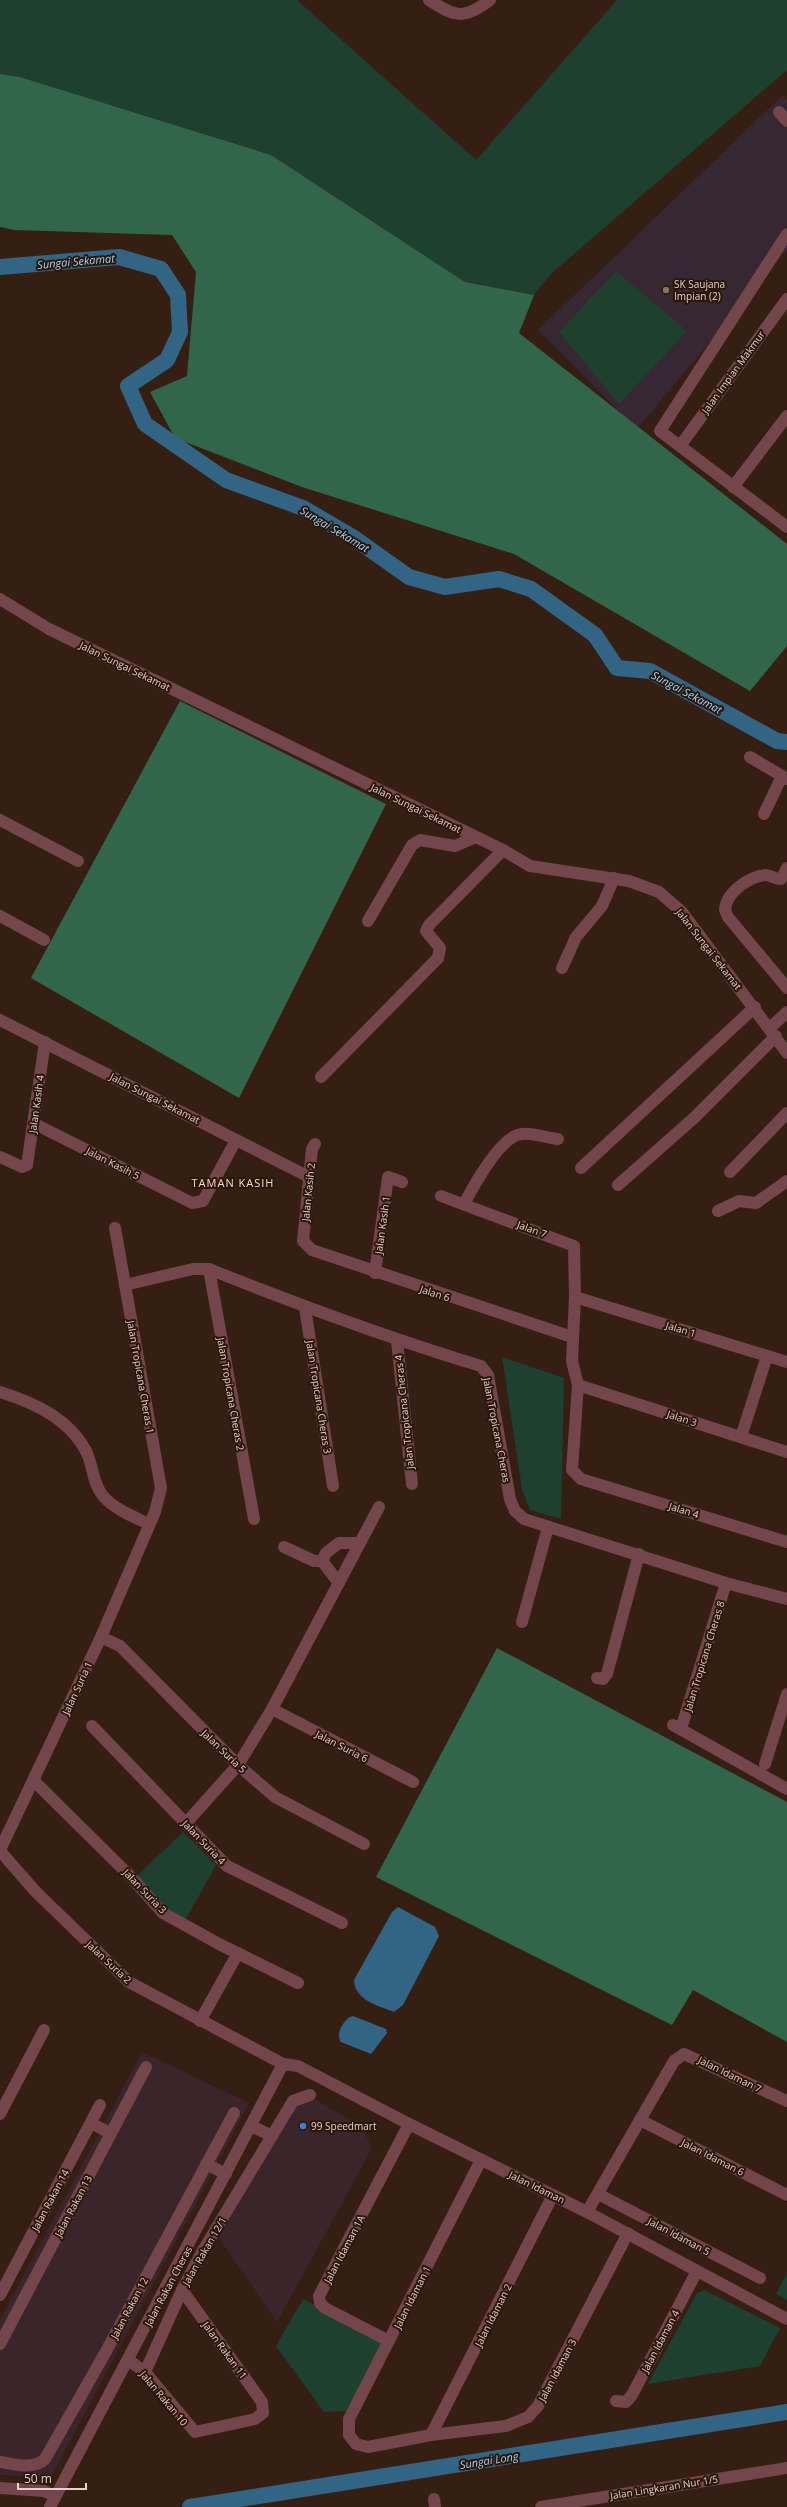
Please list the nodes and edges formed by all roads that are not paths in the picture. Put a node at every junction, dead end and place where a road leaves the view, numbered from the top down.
1 (429, 0) edge
2 (490, 0) edge
3 (787, 234) edge
4 (787, 299) edge
5 (787, 416) edge
6 (680, 446) junction
7 (734, 486) junction
8 (787, 528) edge
9 (0, 599) edge
10 (750, 757) dead end
11 (785, 777) edge
12 (764, 814) dead end
13 (0, 820) edge
14 (476, 837) junction
15 (503, 850) junction
16 (78, 861) dead end
17 (787, 868) edge
18 (614, 878) junction
19 (0, 916) edge
20 (368, 920) dead end
21 (44, 940) dead end
22 (562, 968) dead end
23 (787, 988) edge
24 (755, 1007) junction
25 (787, 1012) edge
26 (0, 1020) edge
27 (773, 1032) junction
28 (44, 1042) junction
29 (787, 1053) edge
30 (322, 1077) dead end
31 (787, 1113) edge
32 (33, 1123) junction
33 (558, 1139) dead end
34 (236, 1140) junction
35 (315, 1144) dead end
36 (0, 1157) edge
37 (581, 1168) dead end
38 (730, 1172) dead end
39 (309, 1177) junction
40 (787, 1181) edge
41 (402, 1182) dead end
42 (618, 1185) dead end
43 (441, 1196) dead end
44 (464, 1204) junction
45 (718, 1211) dead end
46 (114, 1228) dead end
47 (303, 1241) joint
48 (209, 1269) junction
49 (375, 1273) junction
50 (125, 1285) junction
51 (575, 1297) junction
52 (306, 1308) junction
53 (572, 1337) junction
54 (397, 1340) junction
55 (767, 1356) junction
56 (787, 1362) edge
57 (578, 1385) junction
58 (0, 1392) edge
59 (741, 1437) junction
60 (787, 1452) edge
61 (412, 1484) dead end
62 (333, 1486) dead end
63 (379, 1507) dead end
64 (254, 1519) dead end
65 (149, 1524) junction
66 (548, 1527) junction
67 (787, 1542) edge
68 (360, 1543) junction
69 (284, 1547) dead end
70 (639, 1554) junction
71 (322, 1561) junction
72 (339, 1583) junction
73 (726, 1583) junction
74 (787, 1599) edge
75 (522, 1622) dead end
76 (101, 1637) junction
77 (597, 1678) dead end
78 (787, 1694) edge
79 (272, 1709) junction
80 (92, 1726) dead end
81 (765, 1764) dead end
82 (238, 1765) junction
83 (34, 1781) junction
84 (413, 1782) dead end
85 (787, 1789) edge
86 (186, 1822) junction
87 (364, 1844) dead end
88 (0, 1850) edge
89 (342, 1923) dead end
90 (238, 1952) junction
91 (298, 1983) dead end
92 (200, 2020) junction
93 (44, 2030) dead end
94 (283, 2064) junction
95 (146, 2066) dead end
96 (310, 2095) dead end
97 (787, 2101) edge
98 (100, 2105) dead end
99 (234, 2113) dead end
100 (0, 2114) edge
101 (640, 2120) junction
102 (90, 2123) junction
103 (409, 2124) junction
104 (251, 2126) junction
105 (110, 2134) junction
106 (272, 2136) junction
107 (481, 2160) junction
108 (206, 2164) junction
109 (226, 2174) junction
110 (218, 2190) junction
111 (598, 2194) junction
112 (553, 2195) junction
113 (787, 2195) edge
114 (235, 2198) junction
115 (587, 2212) junction
116 (628, 2233) junction
117 (697, 2271) junction
118 (760, 2278) dead end
119 (182, 2290) junction
120 (0, 2294) edge
121 (787, 2319) edge
122 (389, 2341) junction
123 (0, 2344) edge
124 (128, 2360) junction
125 (145, 2372) junction
126 (616, 2401) dead end
127 (201, 2432) joint
128 (349, 2435) joint
129 (431, 2435) junction
130 (0, 2462) edge
131 (787, 2468) edge
132 (0, 2488) edge
133 (52, 2503) edge
134 (541, 2507) edge

1 - 2 street
3 - 6 street
4 - 6 street, Jalan Impian Makmur
5 - 7 street
6 - 7 street
7 - 8 street
9 - 14 street, Jalan Sungai Sekamat
10 - 11 street
11 - 12 street
13 - 16 street
14 - 15 street, Jalan Sungai Sekamat
14 - 20 street
15 - 18 street, Jalan Sungai Sekamat
15 - 30 street
17 - 23 street
18 - 22 street
18 - 24 street, Jalan Sungai Sekamat
19 - 21 street
24 - 27 street, Jalan Sungai Sekamat
24 - 37 street
25 - 27 street
26 - 28 street, Jalan Sungai Sekamat
27 - 29 street, Jalan Sungai Sekamat
27 - 42 street
28 - 32 street, Jalan Kasih 4
28 - 34 street, Jalan Sungai Sekamat
31 - 38 street
32 - 34 street, Jalan Kasih 5
32 - 36 street, Jalan Kasih 4
33 - 44 street
34 - 39 street, Jalan Sungai Sekamat
35 - 39 street, Jalan Kasih 2
39 - 47 street, Jalan Kasih 2
40 - 45 street
41 - 49 street, Jalan Kasih 1
43 - 44 street, Jalan 7
44 - 51 street, Jalan 7
46 - 50 street, Jalan Tropicana Cheras 1
47 - 49 street, Jalan 6
48 - 50 street, Jalan Tropicana Cheras
48 - 52 street, Jalan Tropicana Cheras
48 - 64 street, Jalan Tropicana Cheras 2
49 - 53 street, Jalan 6
50 - 65 street, Jalan Tropicana Cheras 1
51 - 53 street
51 - 55 street, Jalan 1
52 - 54 street, Jalan Tropicana Cheras
52 - 62 street, Jalan Tropicana Cheras 3
53 - 57 street
54 - 61 street, Jalan Tropicana Cheras 4
54 - 66 street, Jalan Tropicana Cheras
55 - 56 street, Jalan 1
55 - 59 street
57 - 59 street, Jalan 3
57 - 67 street, Jalan 4
58 - 65 street
59 - 60 street, Jalan 3
63 - 68 street
65 - 76 street, Jalan Suria 1
66 - 70 street, Jalan Tropicana Cheras
66 - 75 street
68 - 71 street
68 - 72 street
69 - 71 street
70 - 73 street, Jalan Tropicana Cheras
70 - 77 street
71 - 72 street
72 - 79 street
73 - 74 street, Jalan Tropicana Cheras
73 - 85 street, Jalan Tropicana Cheras 8
76 - 82 street, Jalan Suria 5
76 - 83 street, Jalan Suria 1
78 - 81 street
79 - 82 street
79 - 84 street, Jalan Suria 6
80 - 86 street, Jalan Suria 4
82 - 86 street
82 - 87 street, Jalan Suria 5
83 - 88 street, Jalan Suria 1
83 - 90 street, Jalan Suria 3
86 - 89 street, Jalan Suria 4
88 - 92 street, Jalan Suria 2
90 - 91 street, Jalan Suria 3
90 - 92 street
92 - 94 street, Jalan Suria 2
93 - 100 street
94 - 103 street, Jalan Idaman
94 - 104 street, Jalan Rakan Cheras
95 - 105 street, Jalan Rakan 13
96 - 106 street, Jalan Rakan 12/1
97 - 101 street, Jalan Idaman 7
98 - 102 street, Jalan Rakan 14
99 - 108 street, Jalan Rakan 12
101 - 111 street
101 - 113 street, Jalan Idaman 6
102 - 105 street
102 - 120 street, Jalan Rakan 14
103 - 107 street, Jalan Idaman
103 - 122 street, Jalan Idaman 1A
104 - 106 street
104 - 109 street, Jalan Rakan Cheras
105 - 123 street, Jalan Rakan 13
106 - 114 street, Jalan Rakan 12/1
107 - 112 street, Jalan Idaman
107 - 122 street, Jalan Idaman 1
108 - 109 street
108 - 130 street, Jalan Rakan 12
109 - 110 street, Jalan Rakan Cheras
110 - 114 street
110 - 124 street, Jalan Rakan Cheras
111 - 115 street
111 - 118 street, Jalan Idaman 5
112 - 115 street, Jalan Idaman
112 - 129 street, Jalan Idaman 2
114 - 119 street, Jalan Rakan 12/1
115 - 116 street, Jalan Idaman
116 - 117 street, Jalan Idaman
116 - 129 street, Jalan Idaman 3
117 - 121 street, Jalan Idaman
117 - 126 street, Jalan Idaman 4
119 - 125 street, Jalan Rakan 12/1
119 - 127 street, Jalan Rakan 11
122 - 128 street, Jalan Idaman 1
124 - 125 street, Jalan Rakan 10
124 - 133 street, Jalan Rakan Cheras
125 - 127 street, Jalan Rakan 10
128 - 129 street, Jalan Idaman 3
131 - 134 street, Jalan Lingkaran Nur 1/5
132 - 133 street

